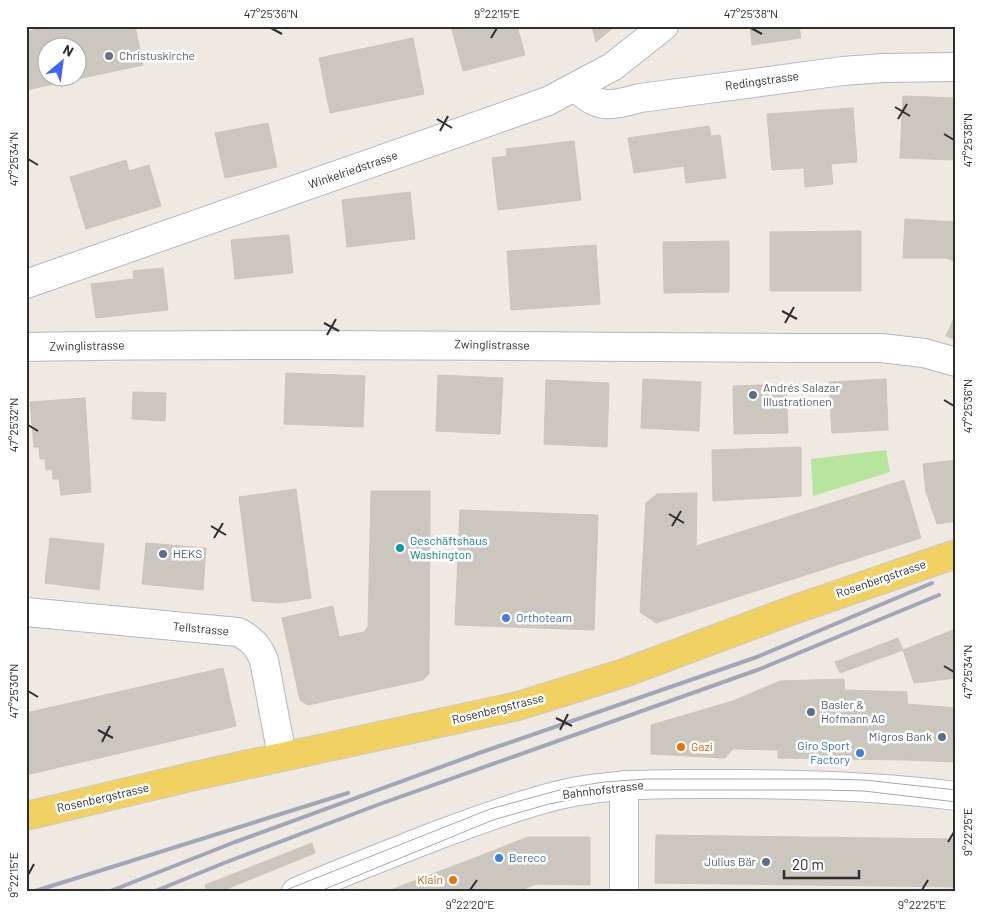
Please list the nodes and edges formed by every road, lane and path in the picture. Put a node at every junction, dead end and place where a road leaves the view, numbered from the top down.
1 (664, 26) edge
2 (956, 67) edge
3 (576, 87) junction
4 (26, 284) edge
5 (26, 347) edge
6 (956, 362) edge
7 (956, 554) edge
8 (26, 612) edge
9 (282, 756) junction
10 (624, 785) junction
11 (956, 796) edge
12 (26, 816) edge
13 (296, 892) edge
14 (624, 892) edge

1 - 3 street, Winkelriedstrasse
2 - 3 street, Redingstrasse
3 - 4 street, Winkelriedstrasse
5 - 6 street, Zwinglistrasse
7 - 9 main road, Rosenbergstrasse
8 - 9 street, Tellstrasse
9 - 12 main road, Rosenbergstrasse
10 - 11 street, Bahnhofstrasse
10 - 13 street, Bahnhofstrasse
10 - 14 street

